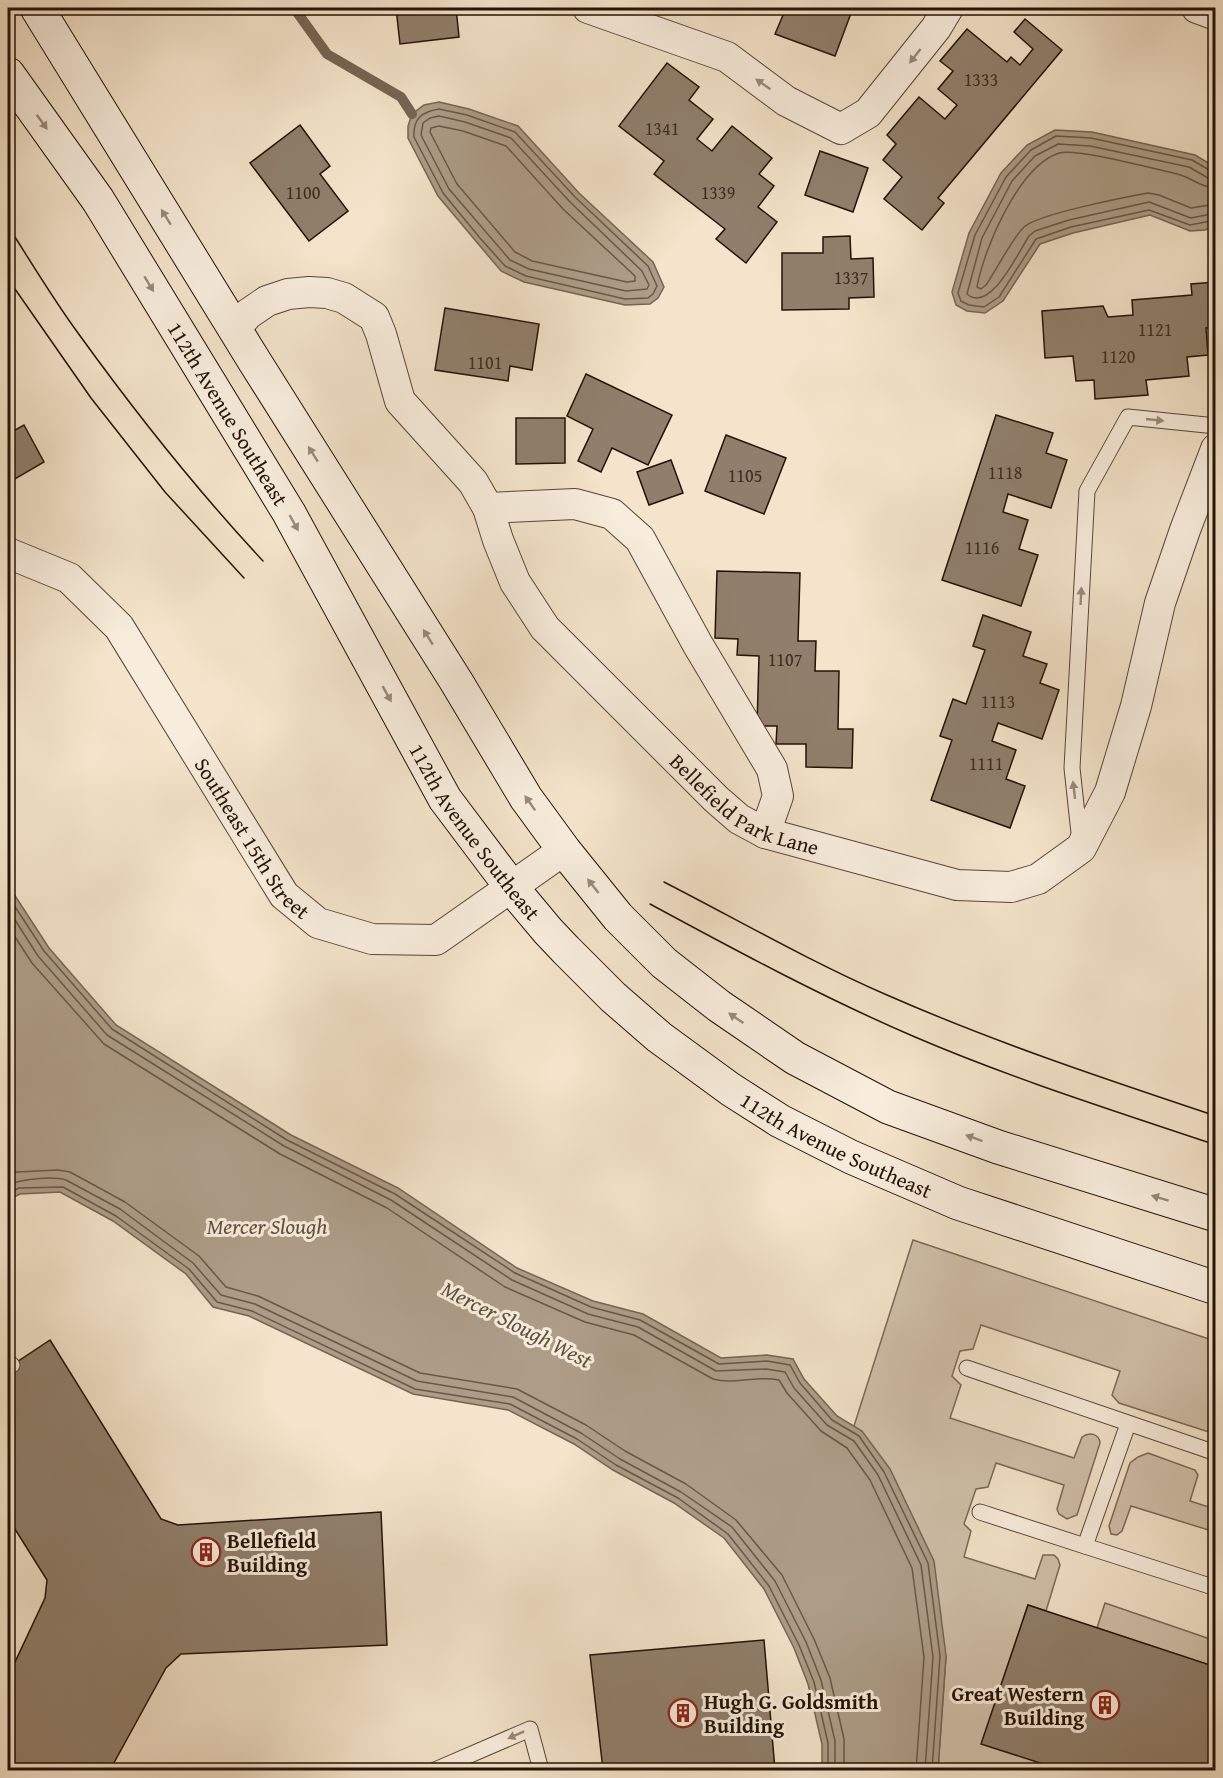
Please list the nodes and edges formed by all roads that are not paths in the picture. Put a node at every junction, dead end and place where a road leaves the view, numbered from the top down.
1 (37, 8) edge
2 (588, 8) edge
3 (948, 8) edge
4 (1197, 8) edge
5 (1215, 15) edge
6 (8, 74) edge
7 (234, 329) junction
8 (1215, 426) edge
9 (1215, 449) edge
10 (488, 508) junction
11 (8, 553) edge
12 (765, 833) junction
13 (1081, 848) junction
14 (564, 850) junction
15 (512, 888) junction
16 (1215, 1215) edge
17 (1215, 1288) edge
18 (967, 1368) dead end
19 (1128, 1424) junction
20 (1215, 1453) edge
21 (980, 1512) dead end
22 (1085, 1546) junction
23 (1215, 1588) edge
24 (435, 1770) edge
25 (541, 1770) edge

7 -> 1 main road
3 -> 2 street
4 - 5 street
6 -> 15 main road, 112th Avenue Southeast
7 - 10 street, Bellefield Park Lane
14 -> 7 main road
13 -> 8 lane
9 - 13 street, Bellefield Park Lane
10 - 12 street, Bellefield Park Lane
10 - 12 street
11 - 15 street, Southeast 15th Street
12 - 13 street, Bellefield Park Lane
14 - 15 street, Southeast 15th Street
16 -> 14 main road
15 - 17 main road, 112th Avenue Southeast
18 - 19 lane
19 - 20 lane
19 - 22 lane
21 - 22 lane
22 - 23 lane
25 -> 24 lane

